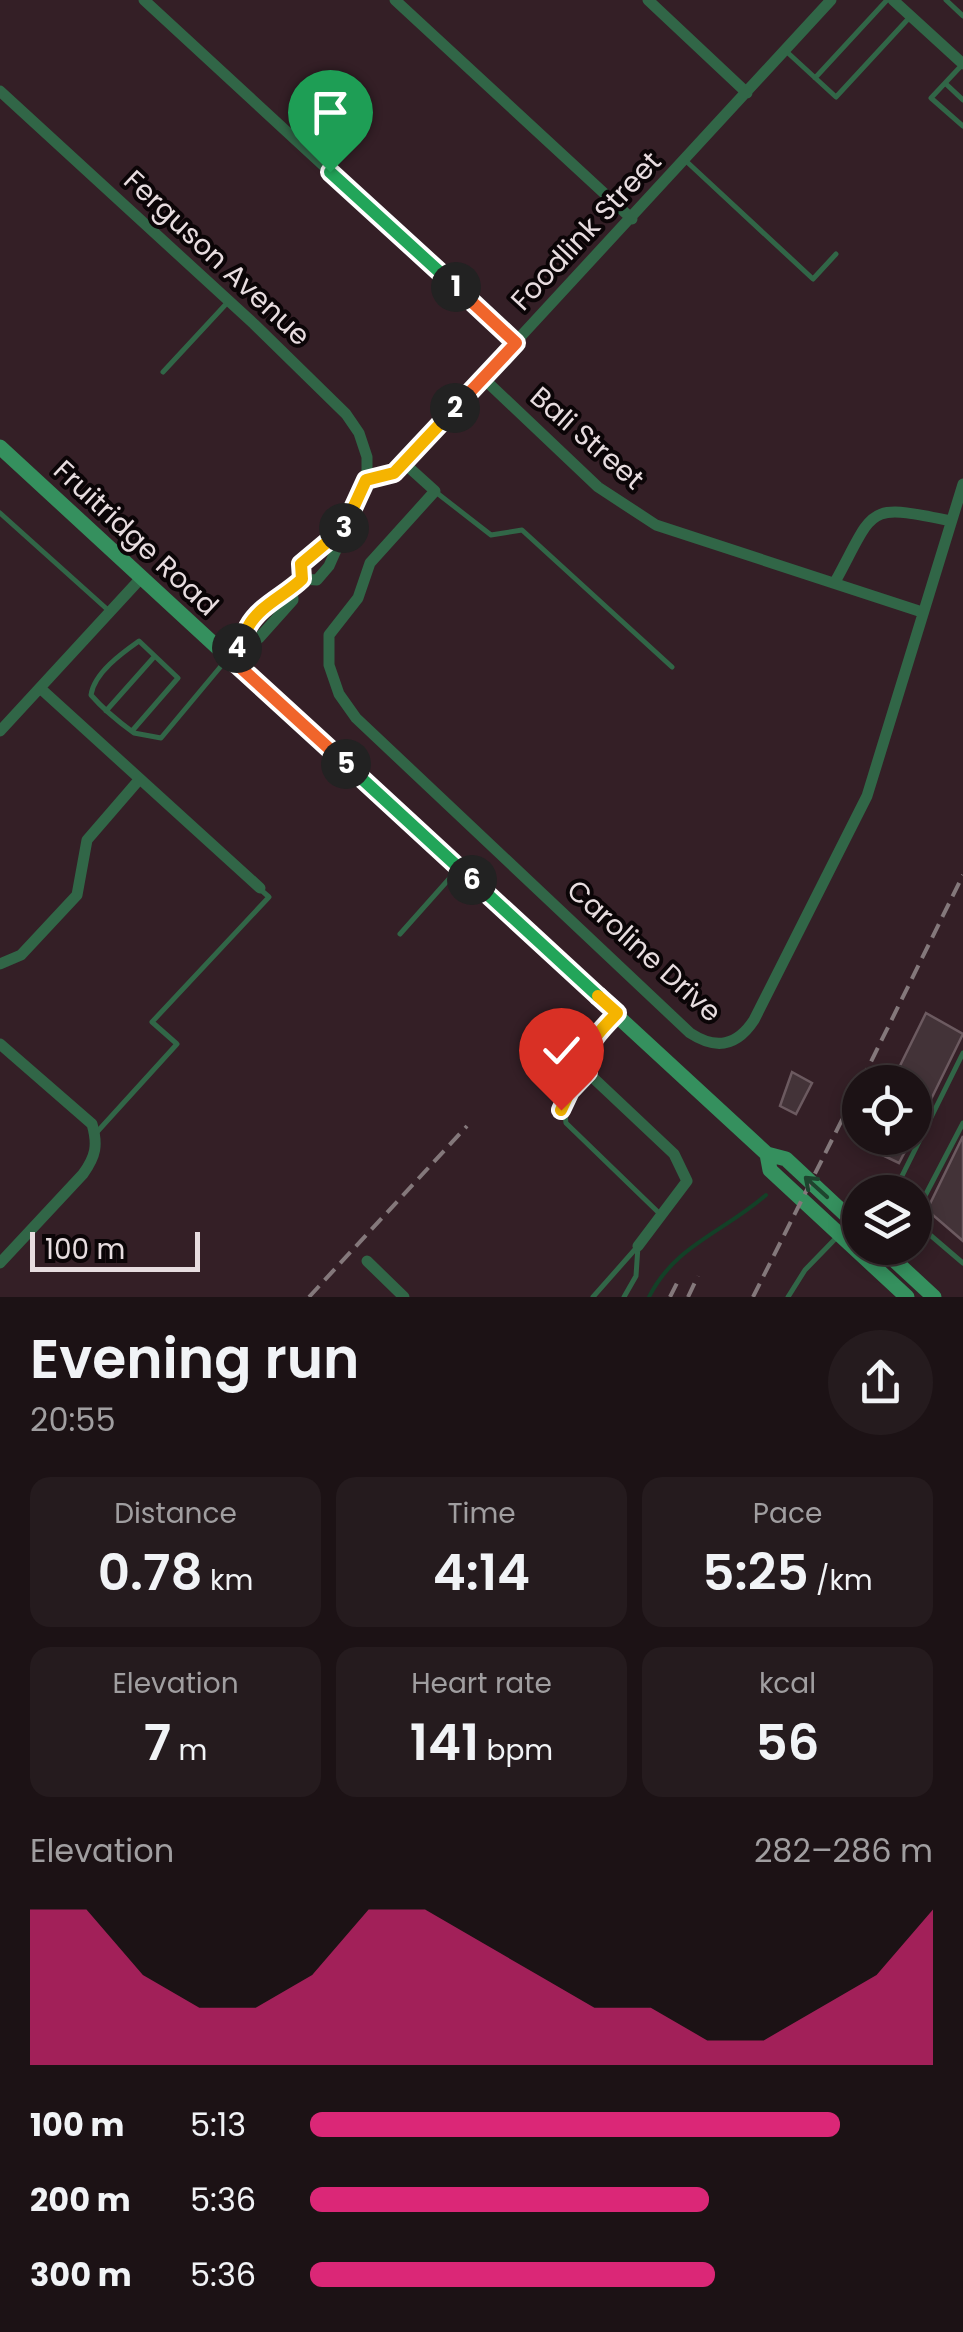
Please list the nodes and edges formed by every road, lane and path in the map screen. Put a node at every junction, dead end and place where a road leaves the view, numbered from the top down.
1 (144, 0) edge
2 (396, 0) edge
3 (648, 0) edge
4 (831, 0) edge
5 (890, 0) edge
6 (946, 0) edge
7 (911, 16) junction
8 (963, 16) edge
9 (785, 51) junction
10 (963, 63) edge
11 (816, 78) junction
12 (944, 83) junction
13 (0, 90) edge
14 (748, 93) junction
15 (963, 100) edge
16 (963, 126) edge
17 (686, 161) junction
18 (632, 219) junction
19 (836, 254) dead end
20 (229, 301) junction
21 (516, 343) junction
22 (162, 372) dead end
23 (483, 378) junction
24 (0, 447) edge
25 (404, 463) junction
26 (366, 480) junction
27 (963, 484) edge
28 (435, 492) junction
29 (0, 513) edge
30 (951, 521) junction
31 (340, 535) junction
32 (142, 578) junction
33 (302, 579) junction
34 (835, 582) junction
35 (110, 612) junction
36 (922, 612) junction
37 (155, 656) junction
38 (229, 657) junction
39 (672, 666) dead end
40 (40, 688) junction
41 (106, 710) junction
42 (0, 731) edge
43 (132, 731) junction
44 (138, 780) junction
45 (459, 868) junction
46 (260, 888) joint
47 (400, 934) dead end
48 (0, 964) edge
49 (617, 1013) junction
50 (0, 1044) edge
51 (963, 1053) edge
52 (588, 1072) junction
53 (963, 1123) edge
54 (95, 1134) junction
55 (767, 1154) junction
56 (902, 1175) edge
57 (932, 1184) edge
58 (842, 1211) edge
59 (662, 1216) junction
60 (839, 1234) junction
61 (932, 1236) edge
62 (638, 1246) junction
63 (367, 1262) dead end
64 (0, 1263) edge
65 (963, 1263) edge
66 (901, 1265) edge
67 (404, 1297) edge
68 (592, 1297) edge
69 (624, 1297) edge
70 (788, 1297) edge
71 (907, 1297) edge
72 (934, 1297) edge

1 - 21 street
2 - 18 street
3 - 14 street
4 - 9 street, Foodlink Street
5 - 7 street
5 - 11 lane
6 - 8 lane
7 - 10 street
7 - 11 lane
9 - 11 lane
9 - 14 street, Foodlink Street
10 - 12 lane
12 - 15 lane
12 - 16 lane
13 - 20 street, Ferguson Avenue
14 - 17 street, Foodlink Street
17 - 18 street, Foodlink Street
17 - 19 lane
18 - 21 street, Foodlink Street
20 - 22 lane
20 - 26 street, Ferguson Avenue
21 - 23 street, Foodlink Street
23 - 25 street, Foodlink Street
23 - 34 street, Bali Street
24 - 32 main road, Fruitridge Road
25 - 26 street, Foodlink Street
25 - 28 street
26 - 31 street
27 - 30 street, Caroline Drive
28 - 36 street, Caroline Drive
28 - 39 lane
29 - 35 lane
30 - 34 street
30 - 36 street, Caroline Drive
31 - 33 street
31 - 33 street
32 - 35 street
32 - 38 main road, Fruitridge Road
33 - 38 street
34 - 36 street, Bali Street
35 - 40 street
37 - 41 lane
37 - 41 lane
37 - 43 lane
38 - 43 lane
38 - 45 main road, Fruitridge Road
40 - 42 street
40 - 44 street
41 - 43 lane
44 - 46 street
44 - 48 street
45 - 47 lane
45 - 49 main road, Fruitridge Road
46 - 54 lane
49 - 52 street
49 - 55 main road, Fruitridge Road
50 - 54 street
51 - 56 lane
52 - 59 street
52 - 59 lane
53 - 57 lane
54 - 64 street
58 -> 55 main road, Fruitridge Road
55 - 60 main road, Fruitridge Road
59 - 62 street
60 - 70 lane
60 - 71 main road, Fruitridge Road
61 - 65 lane
62 - 68 lane
62 - 69 lane
63 - 67 street
66 - 72 main road

